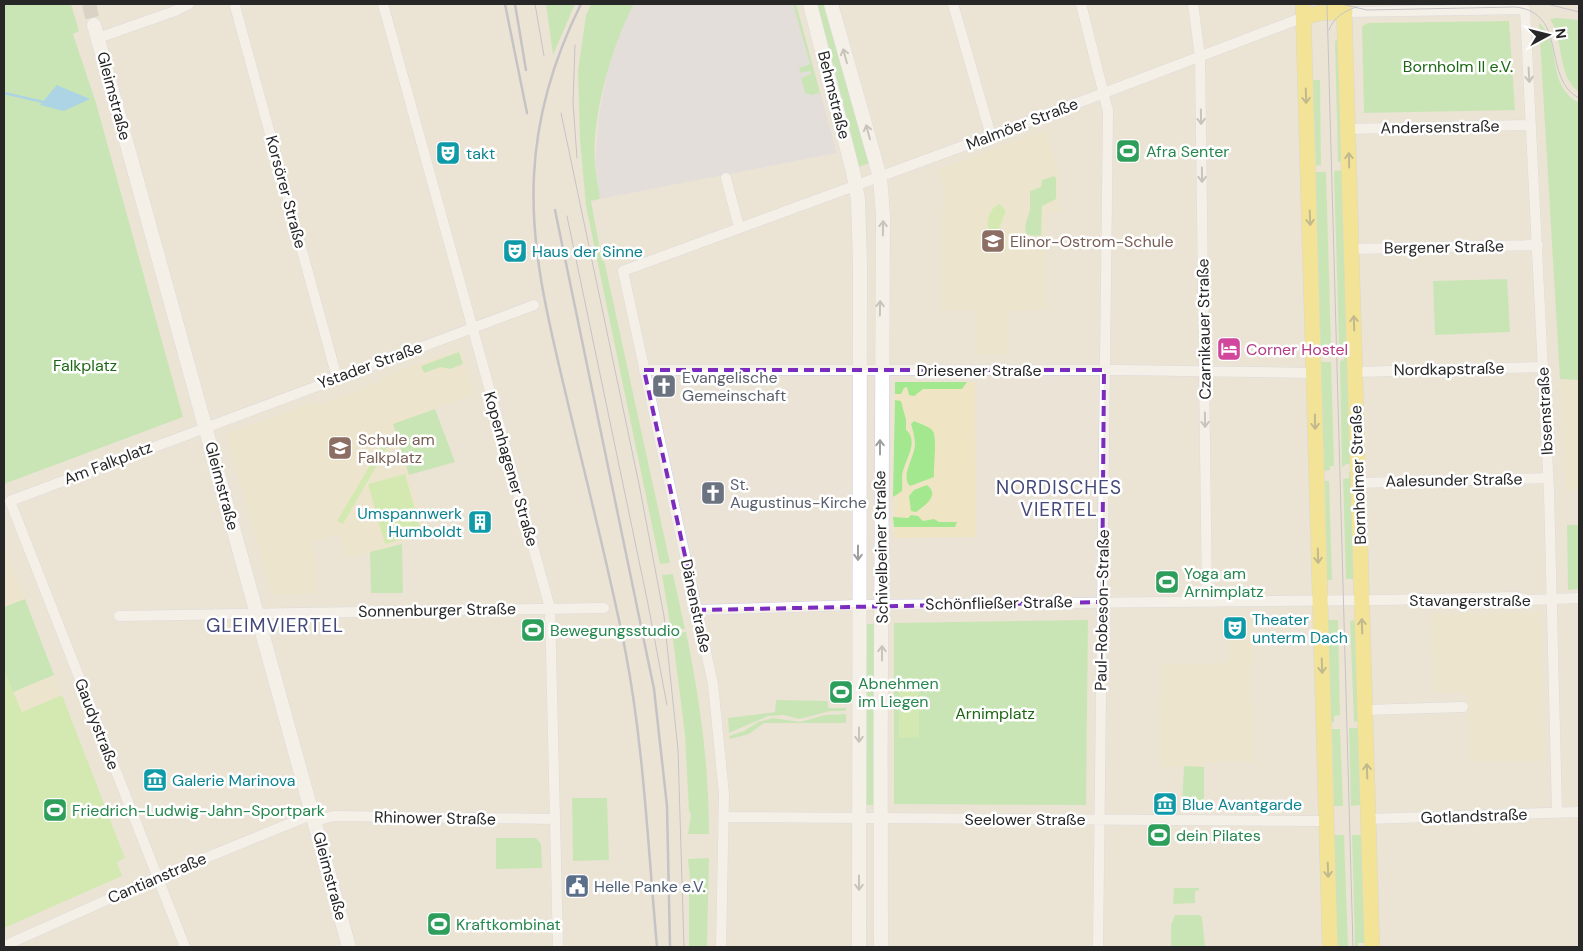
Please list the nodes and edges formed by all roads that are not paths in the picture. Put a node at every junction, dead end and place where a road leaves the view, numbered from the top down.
1 (189, 4) edge
2 (383, 4) edge
3 (810, 4) edge
4 (831, 4) edge
5 (953, 4) edge
6 (1081, 4) edge
7 (1193, 4) edge
8 (235, 6) dead end
9 (1345, 8) edge
10 (1304, 10) edge
11 (96, 32) joint
12 (1200, 57) junction
13 (1105, 92) junction
14 (1531, 125) junction
15 (1348, 129) junction
16 (991, 136) junction
17 (880, 177) junction
18 (726, 178) dead end
19 (856, 186) junction
20 (739, 227) junction
21 (1538, 245) junction
22 (1351, 249) junction
23 (623, 271) joint
24 (534, 305) dead end
25 (472, 327) junction
26 (1543, 367) junction
27 (860, 369) junction
28 (880, 369) junction
29 (644, 370) junction
30 (1104, 370) junction
31 (1204, 372) junction
32 (1355, 372) junction
33 (1314, 373) junction
34 (337, 378) junction
35 (205, 426) junction
36 (1548, 478) junction
37 (1359, 482) junction
38 (10, 500) joint
39 (1579, 598) edge
40 (1362, 599) junction
41 (1552, 599) junction
42 (1320, 600) junction
43 (1207, 601) junction
44 (1102, 602) junction
45 (858, 605) junction
46 (882, 605) junction
47 (550, 608) junction
48 (604, 608) dead end
49 (697, 610) junction
50 (257, 613) junction
51 (119, 616) dead end
52 (1463, 707) dead end
53 (1365, 710) junction
54 (1579, 812) edge
55 (1557, 813) junction
56 (724, 817) junction
57 (314, 818) junction
58 (555, 819) junction
59 (859, 819) junction
60 (881, 819) junction
61 (1099, 820) junction
62 (1368, 820) junction
63 (1326, 821) junction
64 (158, 878) junction
65 (11, 945) edge
66 (185, 947) edge
67 (348, 947) edge
68 (558, 947) edge
69 (721, 947) edge
70 (859, 947) edge
71 (881, 947) edge
72 (1098, 947) edge
73 (1330, 947) edge
74 (1372, 947) edge

1 - 11 street
2 - 25 street, Kopenhagener Straße
3 - 19 street, Behmstraße
17 -> 4 street, Behmstraße
5 - 16 street
6 - 13 street, Paul-Robeson-Straße
7 - 12 street, Czarnikauer Straße
8 - 34 street, Korsörer Straße
9 - 10 main road
9 -> 14 street, Ibsenstraße
9 - 15 main road, Bornholmer Straße
10 - 12 street, Malmöer Straße
10 -> 33 main road
11 - 35 street, Gleimstraße
12 - 13 street, Malmöer Straße
12 -> 31 street, Czarnikauer Straße
13 - 16 street, Malmöer Straße
13 - 30 street, Paul-Robeson-Straße
14 - 15 street, Andersenstraße
14 - 21 street, Ibsenstraße
22 -> 15 main road, Bornholmer Straße
16 - 17 street, Malmöer Straße
17 - 19 street, Malmöer Straße
28 -> 17 street, Schivelbeiner Straße
18 - 20 street
19 - 20 street, Malmöer Straße
19 - 27 street, Schivelbeiner Straße
20 - 23 street, Malmöer Straße
21 - 22 street, Bergener Straße
21 - 26 street, Ibsenstraße
32 -> 22 main road, Bornholmer Straße
23 - 29 street, Dänenstraße
24 - 25 street, Ystader Straße
25 - 34 street, Ystader Straße
25 - 47 street, Kopenhagener Straße
26 - 32 street, Nordkapstraße
26 - 36 street, Ibsenstraße
27 - 28 street, Driesener Straße
27 - 29 street, Driesener Straße
27 -> 45 street, Schivelbeiner Straße
28 - 30 street, Driesener Straße
46 -> 28 street, Schivelbeiner Straße
29 - 49 street, Dänenstraße
30 - 31 street, Driesener Straße
30 - 44 street, Paul-Robeson-Straße
31 - 33 street, Driesener Straße
31 -> 43 street, Czarnikauer Straße
32 - 37 main road, Bornholmer Straße
33 -> 42 main road
34 - 35 street, Ystader Straße
35 - 38 street, Am Falkplatz
35 - 50 street, Gleimstraße
36 - 37 street, Aalesunder Straße
36 - 41 street, Ibsenstraße
37 - 40 main road, Bornholmer Straße
38 - 64 street, Gaudystraße
39 - 41 street, Stavangerstraße
40 - 41 street, Stavangerstraße
40 - 42 street, Schönfließer Straße
53 -> 40 main road, Bornholmer Straße
41 - 55 street, Ibsenstraße
42 - 43 street, Schönfließer Straße
42 -> 63 main road
43 - 44 street, Schönfließer Straße
44 - 46 street, Schönfließer Straße
44 - 61 street, Paul-Robeson-Straße
45 - 46 street, Schönfließer Straße
45 - 49 street, Schönfließer Straße
45 -> 59 street, Schivelbeiner Straße
60 -> 46 street, Schivelbeiner Straße
47 - 48 street, Sonnenburger Straße
47 - 50 street, Sonnenburger Straße
47 - 58 street, Kopenhagener Straße
49 - 56 street, Dänenstraße
50 - 51 street, Sonnenburger Straße
50 - 57 street, Gleimstraße
52 - 53 street
62 -> 53 main road, Bornholmer Straße
54 - 55 street, Gotlandstraße
55 - 62 street, Gotlandstraße
56 - 59 street, Seelower Straße
56 - 69 street, Dänenstraße
57 - 58 street, Rhinower Straße
57 - 64 street, Cantianstraße
57 - 67 street, Gleimstraße
58 - 68 street, Kopenhagener Straße
59 - 60 street, Seelower Straße
59 -> 70 street, Schivelbeiner Straße
60 - 61 street, Seelower Straße
60 - 71 street, Schivelbeiner Straße
61 - 63 street, Seelower Straße
61 - 72 street, Paul-Robeson-Straße
62 - 74 main road, Bornholmer Straße
63 -> 73 main road
64 - 65 street, Cantianstraße
64 - 66 street, Gaudystraße

